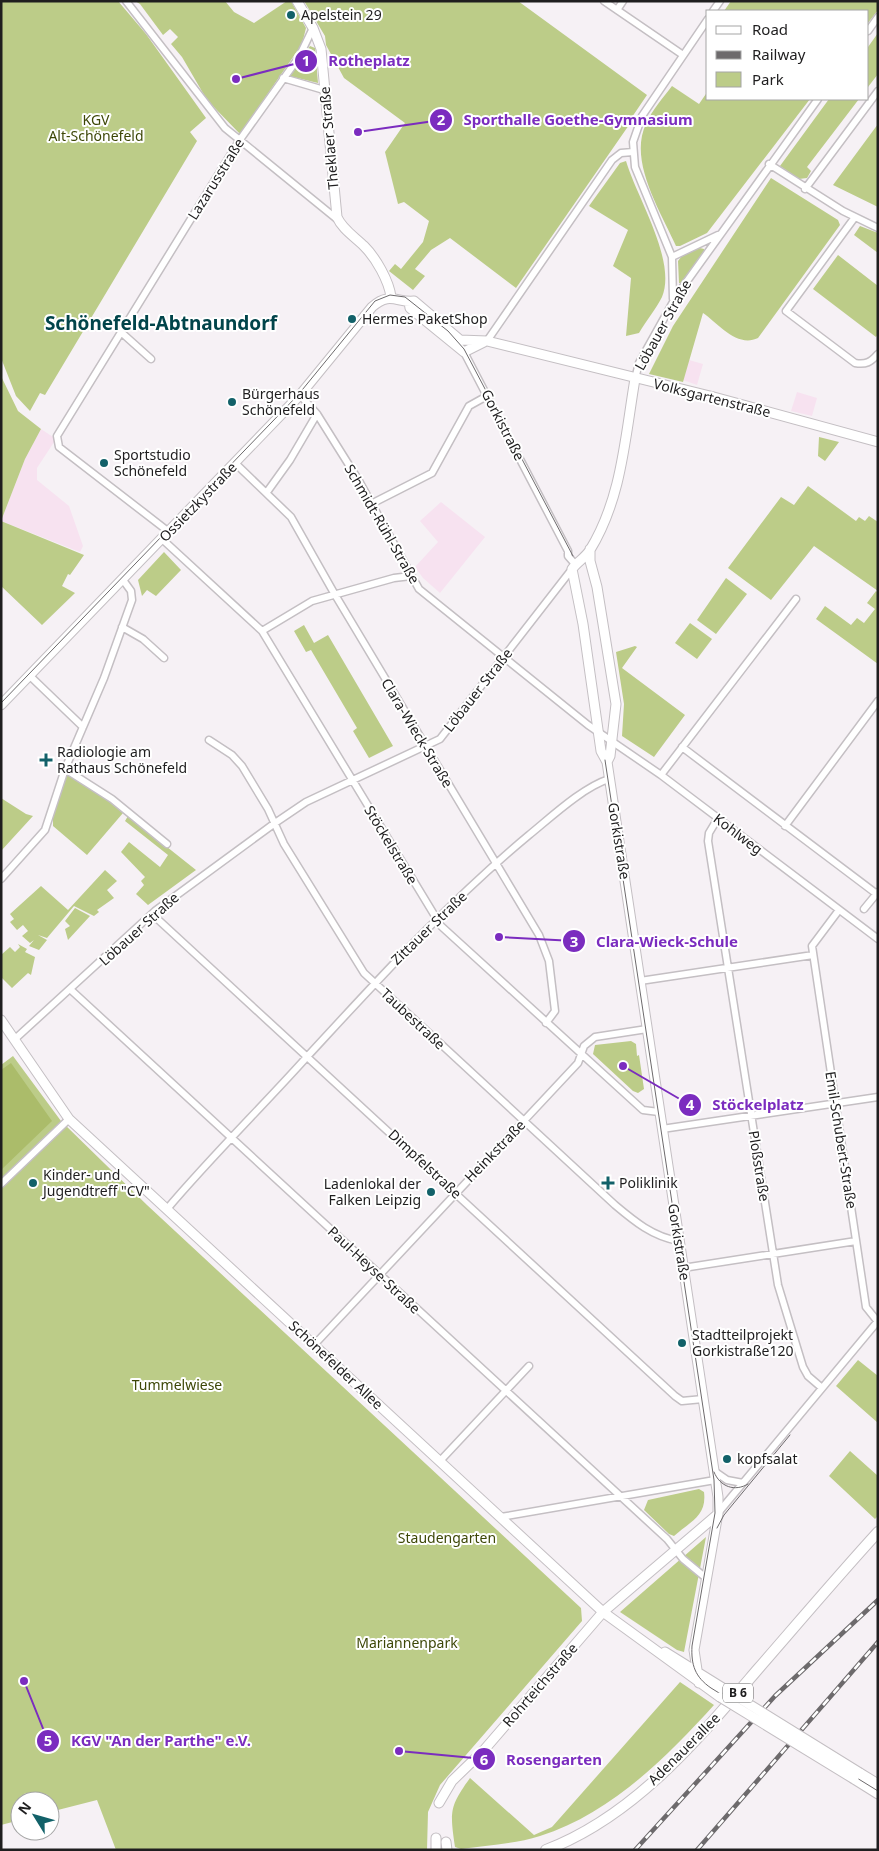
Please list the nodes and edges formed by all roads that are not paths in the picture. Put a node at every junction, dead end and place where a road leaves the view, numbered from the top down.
1 (126, 1) edge
2 (297, 1) edge
3 (604, 1) edge
4 (623, 1) edge
5 (617, 10) junction
6 (878, 17) edge
7 (706, 22) edge
8 (313, 28) junction
9 (869, 30) edge
10 (683, 55) junction
11 (284, 78) junction
12 (324, 90) junction
13 (878, 91) edge
14 (817, 100) edge
15 (239, 141) junction
16 (632, 152) junction
17 (770, 164) junction
18 (805, 189) junction
19 (855, 217) junction
20 (339, 221) junction
21 (878, 228) edge
22 (719, 235) junction
23 (672, 257) junction
24 (391, 298) junction
25 (409, 302) junction
26 (672, 303) junction
27 (122, 333) junction
28 (487, 341) junction
29 (464, 352) junction
30 (878, 354) edge
31 (151, 359) dead end
32 (635, 379) junction
33 (300, 395) junction
34 (487, 396) junction
35 (317, 414) junction
36 (878, 442) edge
37 (235, 463) junction
38 (267, 492) junction
39 (373, 503) junction
40 (169, 532) junction
41 (162, 539) junction
42 (590, 549) junction
43 (573, 567) junction
44 (412, 576) junction
45 (123, 580) junction
46 (334, 593) junction
47 (796, 598) dead end
48 (122, 627) junction
49 (262, 631) junction
50 (504, 657) junction
51 (164, 658) dead end
52 (30, 676) junction
53 (878, 701) edge
54 (1, 706) edge
55 (83, 727) junction
56 (597, 731) junction
57 (209, 740) dead end
58 (613, 740) junction
59 (425, 746) junction
60 (682, 748) junction
61 (607, 762) junction
62 (65, 768) junction
63 (661, 775) junction
64 (609, 779) junction
65 (351, 780) junction
66 (718, 818) junction
67 (275, 823) junction
68 (785, 826) junction
69 (167, 844) dead end
70 (496, 863) junction
71 (1, 879) edge
72 (877, 894) edge
73 (864, 909) dead end
74 (839, 910) junction
75 (152, 914) junction
76 (435, 920) junction
77 (878, 939) edge
78 (813, 955) junction
79 (727, 968) junction
80 (640, 981) junction
81 (374, 982) junction
82 (71, 990) junction
83 (1, 1020) edge
84 (546, 1023) junction
85 (647, 1029) junction
86 (15, 1039) junction
87 (582, 1054) junction
88 (308, 1056) junction
89 (878, 1097) edge
90 (836, 1103) junction
91 (659, 1112) junction
92 (752, 1115) junction
93 (69, 1119) junction
94 (524, 1121) junction
95 (662, 1129) junction
96 (231, 1136) junction
97 (1, 1184) edge
98 (456, 1192) junction
99 (167, 1209) junction
100 (679, 1241) junction
101 (856, 1241) junction
102 (772, 1253) junction
103 (683, 1268) junction
104 (379, 1274) junction
105 (878, 1322) edge
106 (314, 1345) junction
107 (529, 1366) dead end
108 (822, 1388) junction
109 (505, 1391) junction
110 (703, 1400) junction
111 (440, 1461) junction
112 (714, 1476) junction
113 (743, 1483) junction
114 (621, 1498) junction
115 (718, 1514) junction
116 (501, 1517) junction
117 (878, 1532) edge
118 (677, 1550) junction
119 (706, 1578) junction
120 (604, 1612) junction
121 (694, 1656) junction
122 (686, 1668) junction
123 (696, 1671) junction
124 (698, 1682) junction
125 (723, 1694) junction
126 (857, 1776) junction
127 (878, 1784) edge
128 (878, 1794) edge
129 (439, 1803) dead end
130 (436, 1838) dead end
131 (436, 1850) edge
132 (546, 1850) edge

1 - 15 street
2 - 8 main road, Theklaer Straße
3 - 5 street
4 - 5 street
5 - 10 street
6 - 9 street
7 - 10 street
8 - 11 street, Lazarusstraße
8 - 12 main road, Theklaer Straße
10 - 16 street
11 - 12 street
11 - 15 street, Lazarusstraße
12 - 20 main road, Theklaer Straße
13 - 18 street
14 - 17 street, Löbauer Straße
15 - 20 street
15 - 27 street, Lazarusstraße
16 - 23 street
16 - 28 street
17 - 18 street
17 - 22 street, Löbauer Straße
18 - 19 street
19 - 21 street
19 - 30 street
20 - 24 main road
22 - 23 street, Löbauer Straße
22 - 26 street, Löbauer Straße
23 - 26 street
24 - 25 main road
24 - 33 main road, Ossietzkystraße
25 - 28 main road, Volksgartenstraße
25 - 29 main road, Gorkistraße
26 - 32 street, Löbauer Straße
27 - 31 street
27 - 40 street, Lazarusstraße
28 - 29 main road
28 - 32 main road, Volksgartenstraße
29 - 34 street, Gorkistraße
32 - 36 main road, Volksgartenstraße
32 - 42 main road, Löbauer Straße
33 - 35 street, Schmidt-Rühl-Straße
33 - 37 main road, Ossietzkystraße
34 - 39 street
34 - 43 street, Gorkistraße
35 - 38 street
35 - 39 street, Schmidt-Rühl-Straße
37 - 38 street, Clara-Wieck-Straße
37 - 40 main road, Ossietzkystraße
38 - 46 street, Clara-Wieck-Straße
39 - 44 street, Schmidt-Rühl-Straße
40 - 41 main road, Ossietzkystraße
41 - 45 main road, Ossietzkystraße
41 - 49 street, Stöckelstraße
42 - 43 main road, Löbauer Straße
42 - 58 main road, Gorkistraße
43 - 50 street, Löbauer Straße
43 - 56 main road, Gorkistraße
44 - 46 street
44 - 50 street, Schmidt-Rühl-Straße
45 - 48 street
45 - 52 main road, Ossietzkystraße
46 - 49 street
46 - 59 street, Clara-Wieck-Straße
47 - 60 street
48 - 51 street
48 - 55 street
49 - 65 street, Stöckelstraße
50 - 56 street, Schmidt-Rühl-Straße
50 - 59 street, Löbauer Straße
52 - 54 main road, Ossietzkystraße
52 - 55 street
53 - 68 street
55 - 62 street
56 - 58 street, Kohlweg
56 - 61 main road, Gorkistraße
57 - 67 street, Taubestraße
58 - 61 main road, Gorkistraße
58 - 63 street, Kohlweg
59 - 65 street, Löbauer Straße
59 - 70 street, Clara-Wieck-Straße
60 - 63 street
60 - 68 street
61 - 64 main road, Gorkistraße
62 - 69 street
62 - 71 street
63 - 66 street, Kohlweg
64 - 70 street, Zittauer Straße
64 - 80 main road, Gorkistraße
65 - 67 street, Löbauer Straße
65 - 76 street, Stöckelstraße
66 - 74 street, Kohlweg
66 - 79 street, Ploßstraße
67 - 75 street, Löbauer Straße
67 - 81 street, Taubestraße
68 - 72 street
70 - 76 street, Zittauer Straße
70 - 84 street, Clara-Wieck-Straße
72 - 73 street
74 - 77 street, Kohlweg
74 - 78 street
75 - 82 street, Löbauer Straße
75 - 88 street, Dimpfelstraße
76 - 81 street, Zittauer Straße
76 - 84 street, Stöckelstraße
78 - 79 street
78 - 90 street, Emil-Schubert-Straße
79 - 80 street
79 - 92 street, Ploßstraße
80 - 85 main road, Gorkistraße
81 - 88 street, Zittauer Straße
81 - 94 street, Taubestraße
82 - 86 street, Löbauer Straße
82 - 96 street, Paul-Heyse-Straße
83 - 86 main road, Schönefelder Allee
84 - 87 street, Stöckelstraße
85 - 87 street, Heinkstraße
85 - 91 main road, Gorkistraße
86 - 93 main road, Schönefelder Allee
87 - 91 street, Stöckelstraße
87 - 94 street, Heinkstraße
88 - 96 street, Zittauer Straße
88 - 98 street, Dimpfelstraße
89 - 90 street
90 - 92 street
90 - 101 street, Emil-Schubert-Straße
91 - 95 main road, Gorkistraße
92 - 95 street
92 - 102 street, Ploßstraße
93 - 97 street
93 - 99 main road, Schönefelder Allee
94 - 98 street, Heinkstraße
94 - 100 street, Taubestraße
95 - 100 main road, Gorkistraße
96 - 99 street, Zittauer Straße
96 - 104 street, Paul-Heyse-Straße
98 - 104 street, Heinkstraße
98 - 110 street, Dimpfelstraße
99 - 106 main road, Schönefelder Allee
100 - 103 main road, Gorkistraße
101 - 102 street
101 - 105 street, Emil-Schubert-Straße
102 - 103 street
102 - 108 street, Ploßstraße
103 - 110 main road, Gorkistraße
104 - 106 street, Heinkstraße
104 - 109 street, Paul-Heyse-Straße
105 - 108 street
106 - 111 main road, Schönefelder Allee
107 - 109 street
108 - 113 street
109 - 111 street
109 - 114 street, Paul-Heyse-Straße
110 - 112 main road, Gorkistraße
111 - 116 main road, Schönefelder Allee
112 - 113 street
112 - 114 street
112 - 115 main road, Gorkistraße
113 - 115 street
114 - 116 street
114 - 118 street, Paul-Heyse-Straße
115 - 118 main road, Rohrteichstraße
115 - 119 main road, Gorkistraße
116 - 120 main road, Schönefelder Allee
117 - 132 main road, Adenauerallee / B 6
118 - 119 street, Paul-Heyse-Straße
118 - 120 main road, Rohrteichstraße
119 - 121 main road, Gorkistraße
120 - 122 main road, Schönefelder Allee
120 - 129 main road, Rohrteichstraße
121 - 122 main road
121 - 123 main road
122 - 123 main road
122 - 124 main road
123 - 124 main road
123 - 125 main road
124 - 125 main road
125 - 126 main road, bridge
126 - 127 main road
126 - 128 main road
130 - 131 main road

